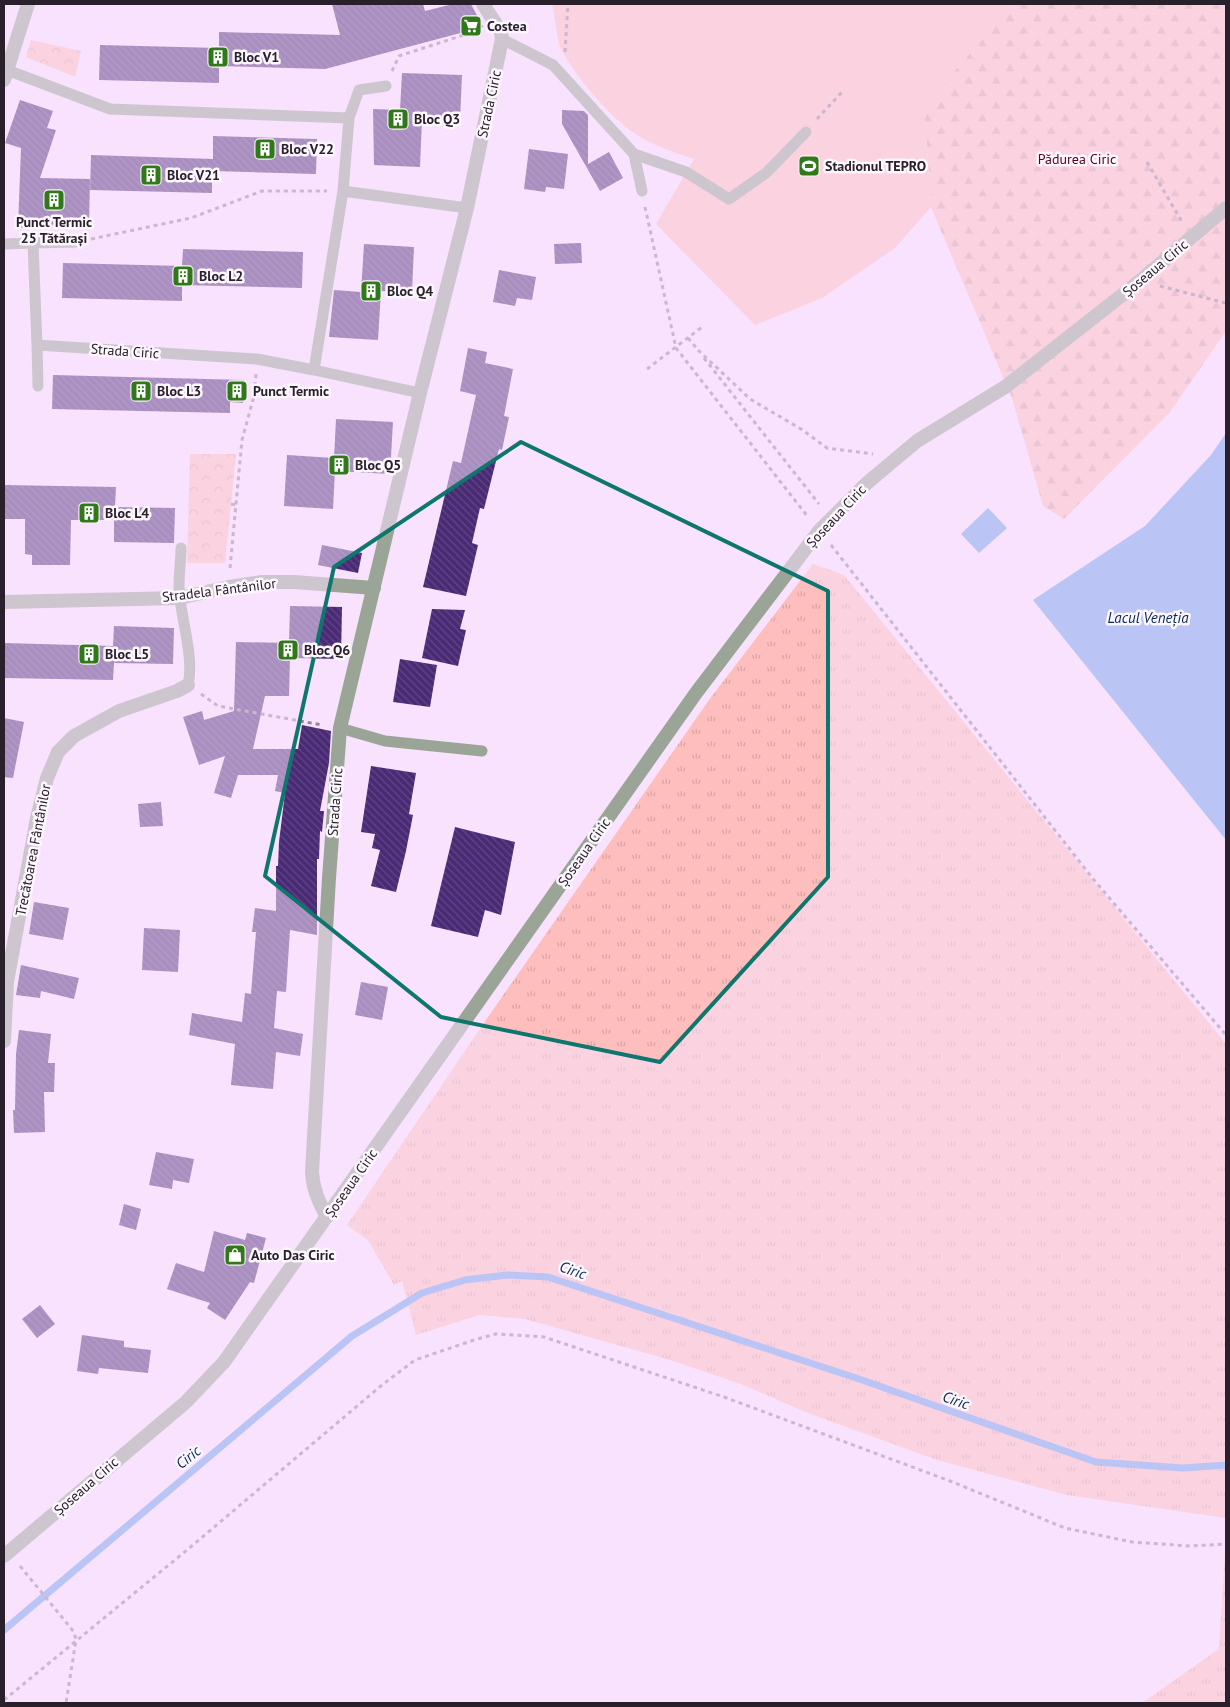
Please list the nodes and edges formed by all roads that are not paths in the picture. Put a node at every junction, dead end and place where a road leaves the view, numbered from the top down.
1 (28, 4) edge
2 (482, 4) edge
3 (502, 39) junction
4 (6, 75) edge
5 (386, 86) road end
6 (349, 118) junction
7 (806, 132) road end
8 (634, 154) junction
9 (343, 191) junction
10 (642, 191) road end
11 (467, 208) junction
12 (1226, 208) edge
13 (76, 242) road end
14 (33, 243) junction
15 (4, 244) edge
16 (38, 345) junction
17 (314, 370) junction
18 (38, 386) dead end
19 (420, 393) junction
20 (181, 548) dead end
21 (374, 588) junction
22 (179, 598) junction
23 (4, 602) edge
24 (188, 685) joint
25 (340, 728) junction
26 (482, 751) dead end
27 (5, 982) edge
28 (4, 1040) edge
29 (327, 1218) junction
30 (4, 1556) edge

1 - 4 street
2 - 3 street
3 - 8 lane
3 - 11 street, Strada Ciric
4 - 6 lane
5 - 6 lane
6 - 9 lane
7 - 8 lane
8 - 10 lane
9 - 11 lane
9 - 17 lane
11 - 19 street, Strada Ciric
12 - 29 street, Șoseaua Ciric
13 - 14 lane
14 - 15 lane
14 - 16 lane
16 - 17 lane, Strada Ciric
16 - 18 lane
17 - 19 lane, Strada Ciric
19 - 21 street, Strada Ciric
20 - 22 lane
21 - 22 street, Stradela Fântânilor
21 - 25 street, Strada Ciric
22 - 23 street, Stradela Fântânilor
22 - 24 lane
24 - 27 street, Trecătoarea Fântânilor
25 - 26 lane
25 - 29 street, Strada Ciric
27 - 28 street, Trecătoarea Fântânilor
29 - 30 street, Șoseaua Ciric

